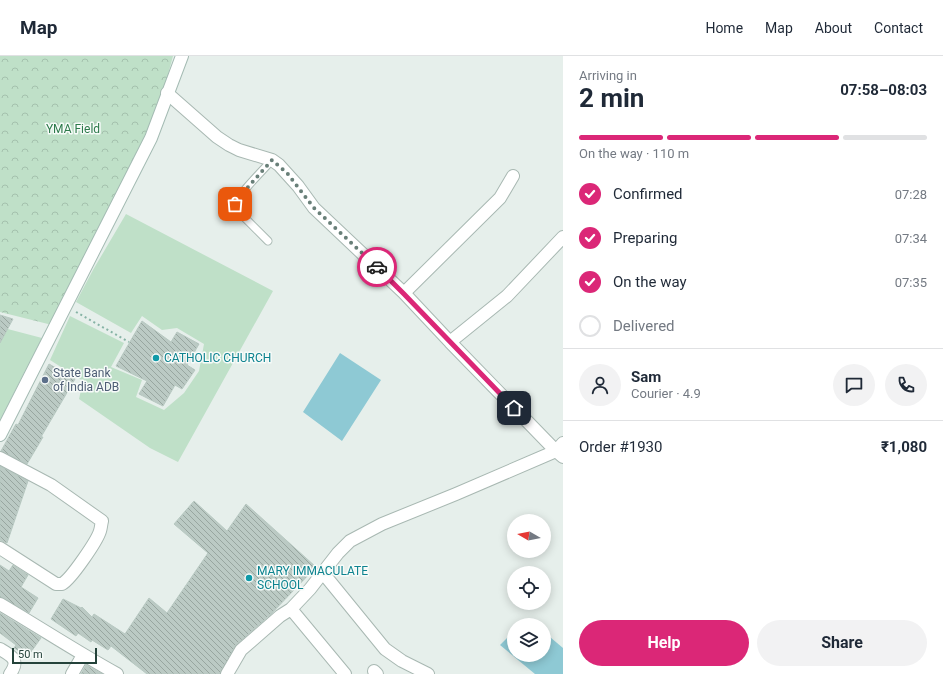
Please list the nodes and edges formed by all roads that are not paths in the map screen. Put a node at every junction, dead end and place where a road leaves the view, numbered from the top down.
1 (182, 56) edge
2 (167, 93) junction
3 (272, 160) junction
4 (513, 176) dead end
5 (563, 237) edge
6 (268, 241) dead end
7 (404, 294) junction
8 (450, 342) junction
9 (0, 435) edge
10 (561, 450) edge
11 (0, 458) edge
12 (0, 548) edge
13 (323, 573) junction
14 (0, 604) edge
15 (291, 609) junction
16 (0, 649) edge
17 (83, 655) junction
18 (10, 674) edge
19 (72, 674) edge
20 (117, 674) edge
21 (227, 674) edge
22 (345, 674) edge
23 (428, 674) edge

1 - 2 street
2 - 3 street
2 - 9 street
3 - 6 lane
3 - 7 street
4 - 7 street
5 - 8 street
7 - 8 street
8 - 10 street
10 - 13 street
11 - 12 street
13 - 15 street
13 - 23 street
14 - 17 street
15 - 21 street
15 - 22 street
16 - 18 street
17 - 19 street
17 - 20 street

